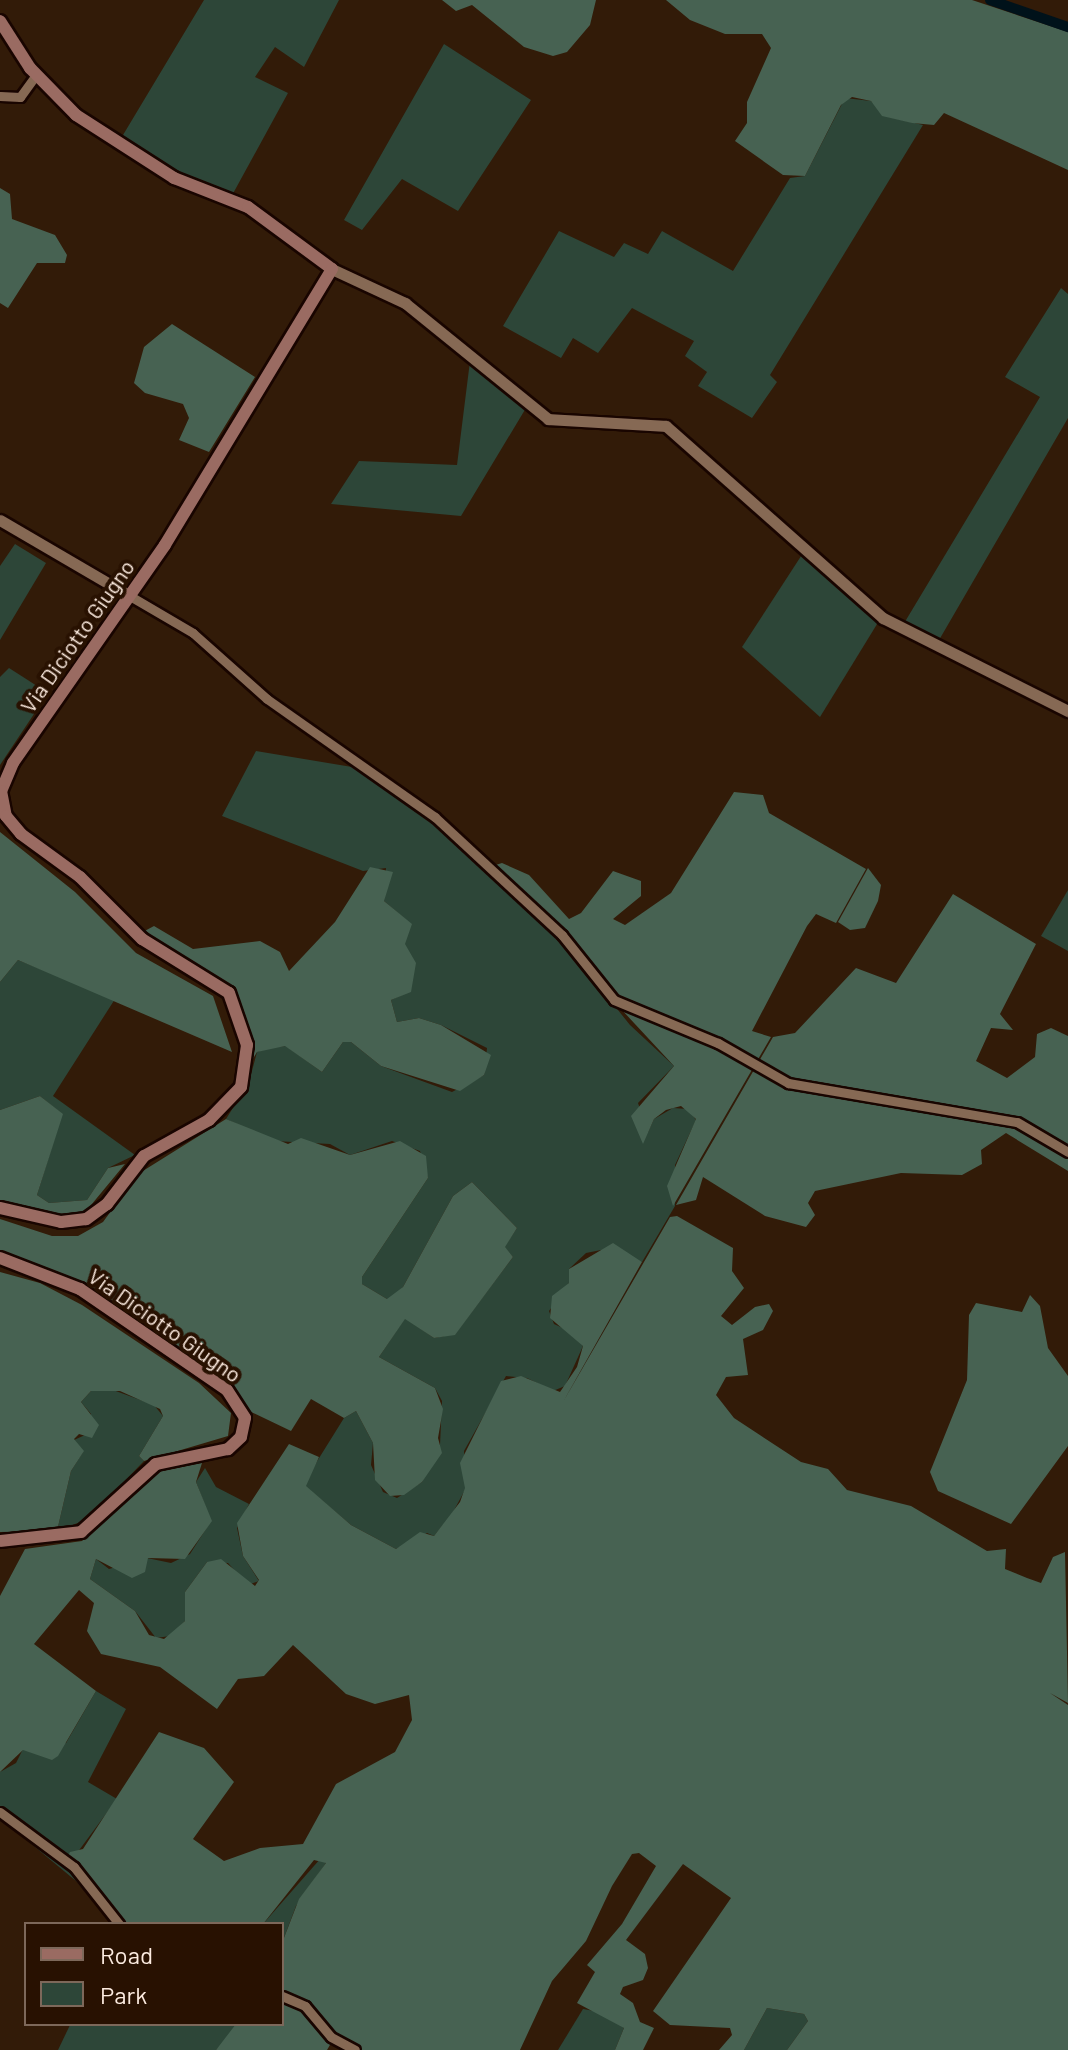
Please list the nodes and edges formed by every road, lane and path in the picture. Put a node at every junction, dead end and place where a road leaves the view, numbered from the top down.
1 (0, 21) edge
2 (36, 75) junction
3 (0, 96) edge
4 (332, 269) junction
5 (0, 520) edge
6 (130, 596) junction
7 (1068, 711) edge
8 (1068, 1152) edge
9 (0, 1208) edge
10 (0, 1258) edge
11 (0, 1541) edge
12 (0, 1812) edge
13 (117, 1922) edge
14 (284, 1997) edge
15 (355, 2050) edge

1 - 2 main road
2 - 3 street
2 - 4 main road
4 - 6 main road, Via Diciotto Giugno
4 - 7 street
5 - 6 street
6 - 8 street
6 - 9 main road, Via Diciotto Giugno
10 - 11 main road, Via Diciotto Giugno
12 - 13 street
14 - 15 street

